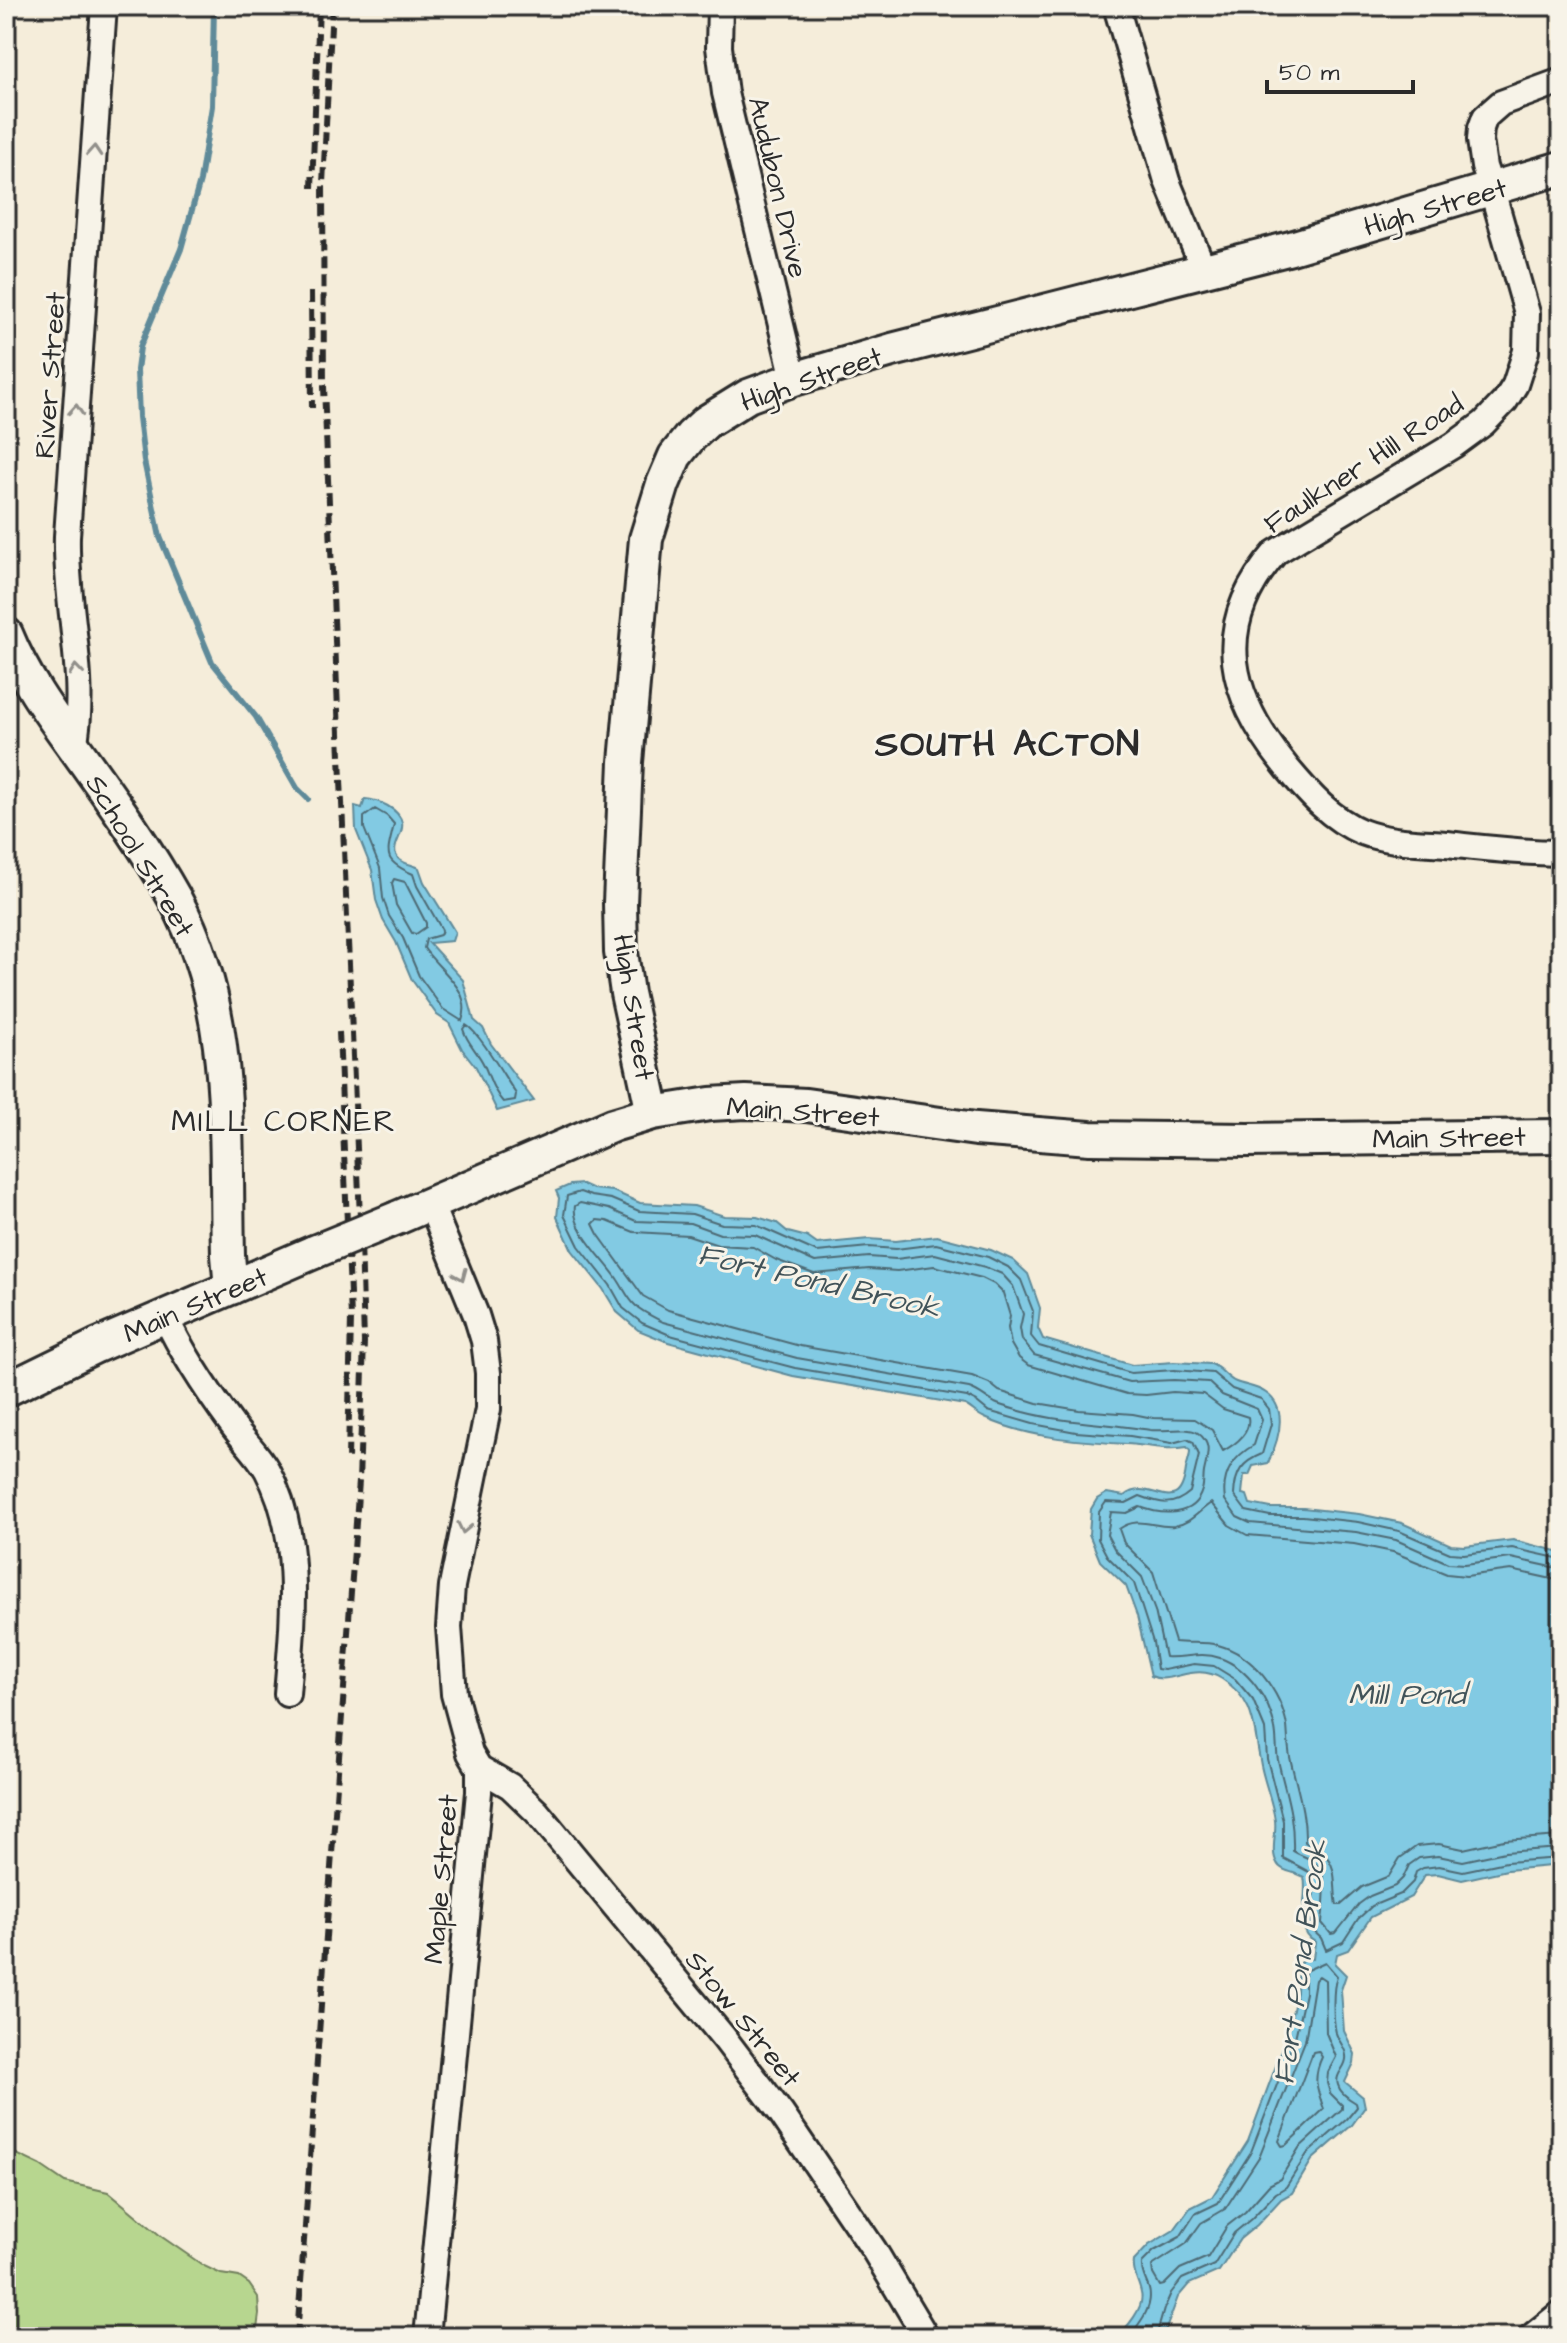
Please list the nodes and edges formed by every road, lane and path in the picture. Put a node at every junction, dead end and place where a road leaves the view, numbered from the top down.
1 (104, 6) edge
2 (720, 6) edge
3 (1116, 6) edge
4 (1561, 81) edge
5 (1561, 168) edge
6 (1492, 190) junction
7 (1204, 270) junction
8 (794, 379) junction
9 (6, 634) edge
10 (74, 747) junction
11 (1561, 853) edge
12 (653, 1113) junction
13 (1561, 1136) edge
14 (430, 1203) junction
15 (231, 1288) junction
16 (165, 1316) junction
17 (6, 1390) edge
18 (287, 1694) dead end
19 (479, 1768) junction
20 (1561, 2313) edge
21 (427, 2337) edge
22 (926, 2337) edge
23 (1531, 2337) edge

10 -> 1 street, River Street
2 - 8 street, Audubon Drive
3 - 7 street
4 - 6 street
5 - 6 street, High Street
6 - 7 street, High Street
6 - 11 street, Faulkner Hill Road
7 - 8 street, High Street
8 - 12 street, High Street
9 - 10 street, School Street
10 - 15 street, School Street
12 - 13 street, Main Street
12 - 14 street, Main Street
14 - 15 street, Main Street, bridge
14 -> 19 street, Maple Street
15 - 16 street, Main Street
16 - 17 street, Main Street
16 - 18 street
19 - 21 street, Maple Street
19 - 22 street, Stow Street
20 - 23 street

